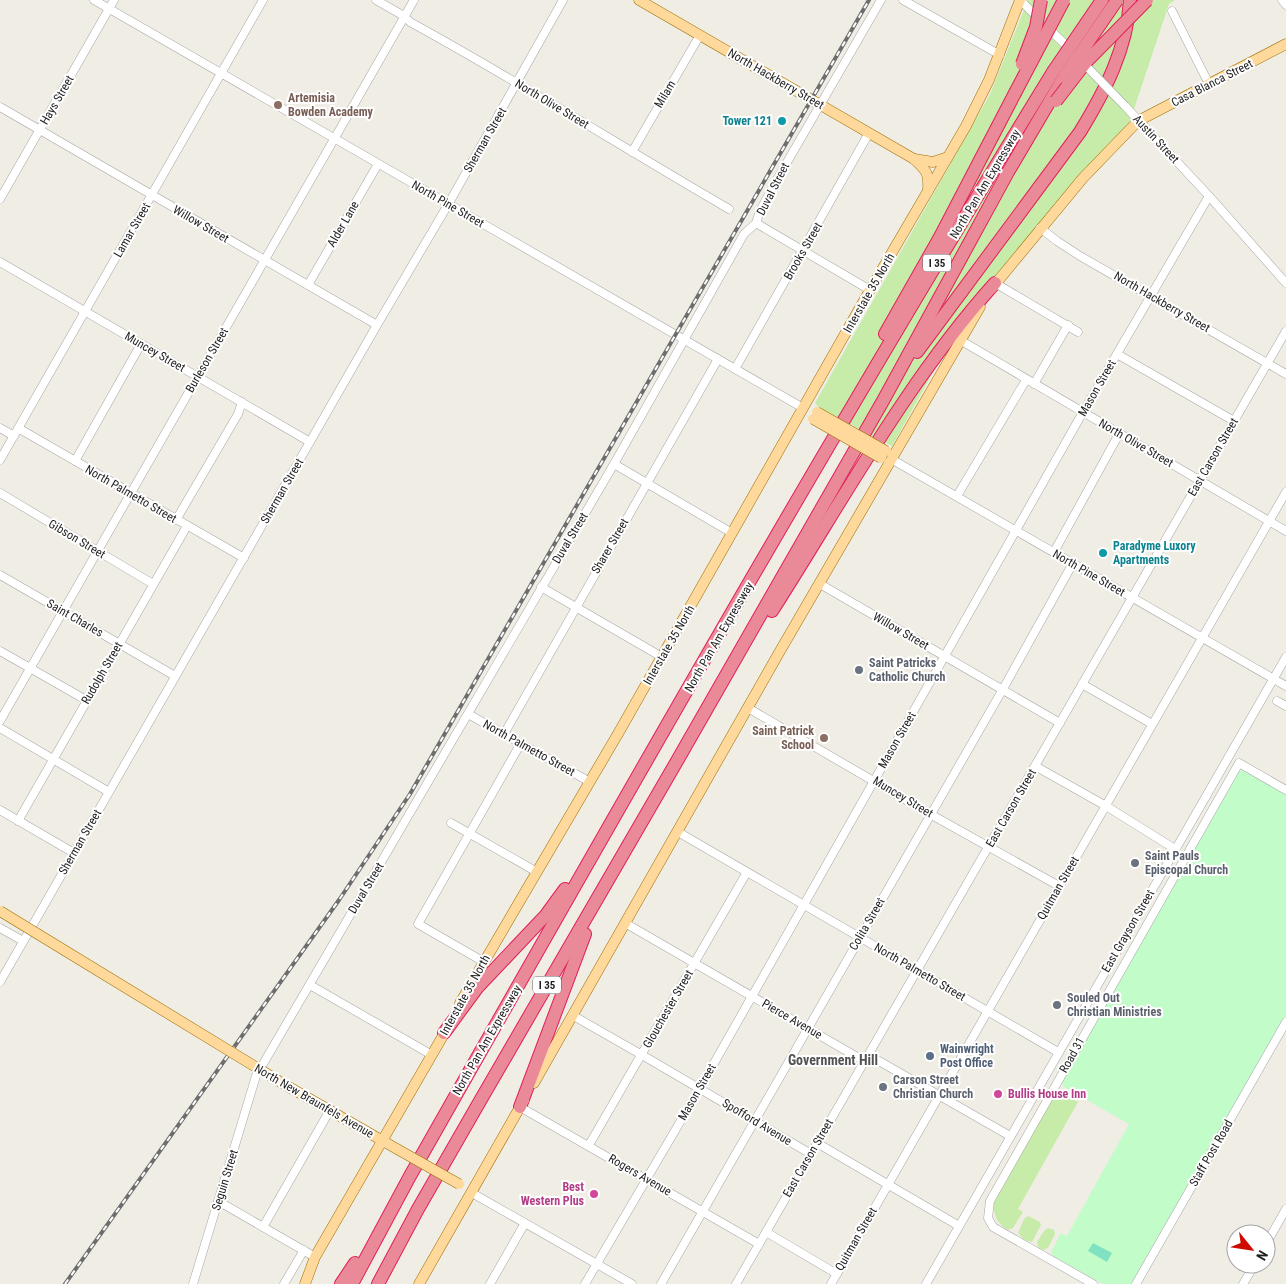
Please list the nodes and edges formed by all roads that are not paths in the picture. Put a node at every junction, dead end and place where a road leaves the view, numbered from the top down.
1 (94, 0) edge
2 (114, 0) edge
3 (263, 0) edge
4 (376, 0) edge
5 (414, 0) edge
6 (563, 0) edge
7 (639, 0) edge
8 (881, 0) edge
9 (903, 0) edge
10 (1020, 0) edge
11 (1041, 0) edge
12 (1064, 0) edge
13 (1102, 0) edge
14 (1117, 0) edge
15 (1130, 0) edge
16 (1147, 0) edge
17 (1282, 0) edge
18 (1286, 5) edge
19 (109, 9) junction
20 (1172, 11) dead end
21 (404, 16) junction
22 (700, 35) junction
23 (1286, 44) edge
24 (1000, 55) junction
25 (221, 73) junction
26 (1059, 75) junction
27 (518, 83) junction
28 (1209, 84) junction
29 (1012, 92) junction
30 (820, 104) junction
31 (0, 107) edge
32 (1138, 121) junction
33 (40, 130) junction
34 (869, 133) junction
35 (334, 138) junction
36 (632, 152) junction
37 (948, 156) junction
38 (914, 159) junction
39 (378, 164) junction
40 (928, 192) junction
41 (152, 195) junction
42 (996, 196) junction
43 (1209, 196) junction
44 (0, 199) edge
45 (449, 204) junction
46 (729, 209) dead end
47 (756, 223) junction
48 (1040, 228) junction
49 (803, 250) junction
50 (264, 260) junction
51 (0, 262) edge
52 (995, 282) junction
53 (1286, 284) edge
54 (308, 285) junction
55 (870, 290) junction
56 (1151, 296) junction
57 (85, 312) junction
58 (377, 325) junction
59 (1068, 326) junction
60 (1286, 331) edge
61 (1078, 332) dead end
62 (684, 339) junction
63 (960, 340) junction
64 (141, 344) junction
65 (1117, 354) junction
66 (718, 359) junction
67 (1268, 363) junction
68 (735, 369) junction
69 (1286, 374) edge
70 (198, 376) junction
71 (1026, 380) junction
72 (1034, 384) junction
73 (884, 399) junction
74 (242, 402) junction
75 (803, 408) junction
76 (1083, 412) junction
77 (1234, 421) junction
78 (0, 428) edge
79 (18, 428) junction
80 (1119, 434) junction
81 (14, 436) junction
82 (310, 442) junction
83 (822, 456) junction
84 (0, 460) edge
85 (893, 460) junction
86 (75, 461) junction
87 (614, 464) junction
88 (1200, 480) junction
89 (647, 483) junction
90 (1286, 492) edge
91 (0, 493) edge
92 (131, 493) junction
93 (957, 496) junction
94 (176, 520) junction
95 (1269, 521) junction
96 (187, 526) junction
97 (1286, 530) edge
98 (1017, 531) junction
99 (732, 533) junction
100 (97, 551) junction
101 (1054, 552) junction
102 (244, 558) junction
103 (1073, 563) junction
104 (0, 575) edge
105 (153, 584) junction
106 (820, 584) junction
107 (541, 588) junction
108 (1132, 597) junction
109 (575, 608) junction
110 (63, 612) junction
111 (1202, 637) junction
112 (119, 644) junction
113 (0, 651) edge
114 (946, 656) junction
115 (662, 657) junction
116 (1286, 657) edge
117 (30, 668) junction
118 (175, 676) junction
119 (1274, 678) junction
120 (1082, 684) junction
121 (1286, 686) edge
122 (720, 687) junction
123 (1003, 689) junction
124 (86, 700) junction
125 (1277, 701) dead end
126 (1286, 706) edge
127 (748, 708) junction
128 (468, 714) junction
129 (0, 721) edge
130 (1060, 723) junction
131 (1152, 724) junction
132 (0, 728) edge
133 (665, 730) junction
134 (504, 734) junction
135 (521, 743) junction
136 (53, 759) junction
137 (677, 761) junction
138 (1035, 766) junction
139 (875, 780) junction
140 (590, 782) junction
141 (1286, 790) edge
142 (110, 792) junction
143 (1106, 806) junction
144 (0, 810) edge
145 (930, 814) junction
146 (18, 820) junction
147 (451, 823) dead end
148 (678, 832) junction
149 (470, 833) junction
150 (989, 846) junction
151 (1175, 849) junction
152 (74, 852) junction
153 (537, 872) junction
154 (747, 872) junction
155 (1059, 886) junction
156 (804, 904) junction
157 (0, 911) edge
158 (625, 923) junction
159 (0, 928) edge
160 (860, 936) junction
161 (23, 941) junction
162 (484, 962) junction
163 (694, 963) junction
164 (916, 970) junction
165 (0, 982) edge
166 (310, 984) junction
167 (752, 996) junction
168 (987, 1011) junction
169 (572, 1015) junction
170 (1286, 1022) edge
171 (808, 1028) junction
172 (444, 1033) junction
173 (1058, 1052) junction
174 (642, 1054) junction
175 (432, 1055) junction
176 (864, 1061) junction
177 (256, 1076) joint
178 (700, 1088) junction
179 (939, 1095) junction
180 (520, 1107) junction
181 (330, 1110) junction
182 (755, 1120) junction
183 (1010, 1136) junction
184 (382, 1141) junction
185 (817, 1143) junction
186 (589, 1145) junction
187 (811, 1154) junction
188 (410, 1176) junction
189 (647, 1178) junction
190 (887, 1184) junction
191 (472, 1192) junction
192 (218, 1201) junction
193 (1286, 1208) edge
194 (418, 1209) junction
195 (703, 1211) junction
196 (525, 1223) junction
197 (960, 1226) junction
198 (1276, 1226) edge
199 (263, 1227) junction
200 (766, 1232) junction
201 (759, 1244) junction
202 (304, 1250) junction
203 (316, 1257) junction
204 (597, 1264) junction
205 (837, 1274) junction
206 (193, 1284) edge
207 (284, 1284) edge
208 (305, 1284) edge
209 (341, 1284) edge
210 (352, 1284) edge
211 (378, 1284) edge
212 (384, 1284) edge
213 (419, 1284) edge
214 (490, 1284) edge
215 (585, 1284) edge
216 (632, 1284) edge
217 (661, 1284) edge
218 (736, 1284) edge
219 (831, 1284) edge
220 (926, 1284) edge
221 (1093, 1284) edge
222 (1136, 1284) edge

1 - 19 street, North Pine Street
2 - 19 street, Hays Street
3 - 25 street, Lamar Street
4 - 21 street, North Olive Street
5 - 21 street, Burleson Street
6 - 27 street, Sherman Street
7 - 22 main road, North Hackberry Street
8 - 30 street, Duval Street
9 - 24 street
10 - 24 main road, Interstate 35 North
10 - 32 street, Austin Street, bridge
11 - 29 highway, bridge
12 - 29 highway, bridge
13 - 26 highway, North Pan Am Expressway / I 35, bridge
14 - 26 highway, North Pan Am Expressway / I 35, bridge
15 - 73 highway
16 - 42 highway, bridge
17 - 18 street
19 - 25 street, North Pine Street
19 - 33 street, Hays Street
20 - 28 street
21 - 27 street, North Olive Street
21 - 35 street, Burleson Street
22 - 30 main road, North Hackberry Street
22 - 36 street, Milam
23 - 28 main road, Casa Blanca Street
24 - 37 main road, Interstate 35 North
25 - 35 street, North Pine Street
25 - 41 street, Lamar Street
26 - 42 highway, North Pan Am Expressway / I 35
26 - 83 highway, North Pan Am Expressway / I 35
27 - 36 street, North Olive Street
27 - 45 street, Sherman Street
28 - 32 main road, Casa Blanca Street
29 - 83 highway
30 - 34 main road, North Hackberry Street
30 - 47 street, Duval Street
31 - 33 street, Willow Street
32 - 43 street, Austin Street
32 - 48 main road
33 - 41 street, Willow Street
33 - 44 street, Hays Street
34 - 38 main road, North Hackberry Street
34 - 49 street, Brooks Street
35 - 39 street, North Pine Street
35 - 50 street, Burleson Street
36 - 46 street, North Olive Street
37 - 38 main road, North Hackberry Street
37 - 40 main road, Interstate 35 North
38 - 40 main road, North Hackberry Street
39 - 45 street, North Pine Street
39 - 54 street, Alder Lane
40 - 55 main road, Interstate 35 North
41 - 50 street, Willow Street
41 - 57 street, Lamar Street
42 - 73 highway, North Pan Am Expressway / I 35
43 - 53 street, Austin Street
43 - 56 street, Mason Street
45 - 58 street, Sherman Street
45 - 62 street, North Pine Street
47 - 49 street
47 - 62 street, Duval Street
48 - 52 main road
48 - 56 street, North Hackberry Street
49 - 55 street
49 - 68 street, Brooks Street
50 - 54 street, Willow Street
50 - 70 street, Burleson Street
51 - 57 street, Muncey Street
52 - 59 street
52 - 63 main road
52 - 122 highway
54 - 58 street, Willow Street
55 - 75 main road, Interstate 35 North
56 - 65 street, Mason Street
56 - 67 street, North Hackberry Street
57 - 64 street, Muncey Street
57 - 79 street, Lamar Street
58 - 82 street, Sherman Street
59 - 61 street
59 - 72 street
60 - 67 street, East Carson Street
62 - 66 street, North Pine Street
62 - 87 street, Duval Street
63 - 71 street, North Olive Street
63 - 85 main road
64 - 70 street, Muncey Street
64 - 86 street
65 - 76 street, Mason Street
65 - 77 street
66 - 68 street, North Pine Street
66 - 89 street, Sharer Street
67 - 69 street, North Hackberry Street
67 - 77 street, East Carson Street
68 - 75 street, North Pine Street
70 - 74 street, Muncey Street
70 - 92 street, Burleson Street
71 - 72 street, North Olive Street
71 - 93 street
72 - 76 street, North Olive Street
73 - 122 highway, North Pan Am Expressway / I 35
74 - 82 street, Muncey Street
74 - 94 street
75 - 85 main road, North Pine Street, bridge
75 - 99 main road, Interstate 35 North
76 - 80 street, North Olive Street
76 - 98 street, Mason Street
77 - 88 street, East Carson Street
78 - 81 street
79 - 81 street, Lamar Street
79 - 86 street, North Palmetto Street
80 - 88 street, North Olive Street
80 - 101 street
81 - 84 street, Lamar Street
82 - 102 street, Sherman Street
83 - 133 highway, North Pan Am Expressway / I 35
85 - 93 street, North Pine Street
85 - 106 main road
86 - 92 street, North Palmetto Street
87 - 89 street
87 - 107 street, Duval Street
88 - 95 street, North Olive Street
88 - 108 street, East Carson Street
89 - 99 street
89 - 109 street, Sharer Street
90 - 95 street, Quitman Street
91 - 100 street, Gibson Street
92 - 94 street, North Palmetto Street
92 - 100 street, Burleson Street
93 - 98 street, North Pine Street
94 - 96 street, North Palmetto Street
95 - 97 street, North Olive Street
95 - 111 street, Quitman Street
96 - 102 street, North Palmetto Street
96 - 105 street, Rudolph Street
98 - 101 street, North Pine Street
98 - 114 street, Mason Street
99 - 115 main road, Interstate 35 North
100 - 105 street, Gibson Street
100 - 110 street, Burleson Street
101 - 103 street, North Pine Street
102 - 118 street, Sherman Street
103 - 108 street, North Pine Street
103 - 123 street, Colita Street
104 - 110 street, Saint Charles
105 - 112 street, Rudolph Street
106 - 114 street, Willow Street
106 - 127 main road
107 - 109 street
107 - 128 street, Duval Street
108 - 111 street, North Pine Street
108 - 120 street, East Carson Street
109 - 115 street
109 - 134 street, Sharer Street
110 - 112 street, Saint Charles
110 - 117 street, Burleson Street
111 - 119 street, North Pine Street
111 - 131 street, Quitman Street
112 - 118 street, Saint Charles
112 - 124 street, Rudolph Street
113 - 117 street
114 - 123 street, Willow Street
114 - 139 street, Mason Street
115 - 140 main road, Interstate 35 North
116 - 119 street, East Grayson Street
117 - 124 street
117 - 129 street, Burleson Street
118 - 142 street, Sherman Street
119 - 121 street, North Pine Street
119 - 151 street, East Grayson Street
120 - 130 street, East Carson Street
120 - 131 street
122 - 137 highway, North Pan Am Expressway / I 35
123 - 130 street, Willow Street
123 - 145 street, Colita Street
124 - 136 street, Rudolph Street
125 - 126 street
127 - 139 street, Muncey Street
127 - 148 main road
128 - 134 street, North Palmetto Street
128 - 166 street, Duval Street
130 - 138 street, East Carson Street
131 - 143 street, Quitman Street
132 - 136 street
133 - 172 highway
133 - 188 highway, North Pan Am Expressway / I 35
134 - 135 street, North Palmetto Street
135 - 140 street, North Palmetto Street
135 - 149 street
136 - 142 street
136 - 146 street, Rudolph Street
137 - 180 highway
137 - 194 highway, North Pan Am Expressway / I 35
138 - 143 street
138 - 150 street, East Carson Street
139 - 145 street, Muncey Street
139 - 156 street, Mason Street
140 - 153 main road, Interstate 35 North
141 - 221 street, Road 31
142 - 152 street, Sherman Street
143 - 151 street
143 - 155 street, Quitman Street
144 - 146 street
145 - 150 street, Muncey Street
145 - 160 street, Colita Street
146 - 152 street
147 - 149 street
148 - 154 street, North Palmetto Street
148 - 158 main road
149 - 153 street
149 - 162 street
150 - 155 street, Muncey Street
150 - 164 street, East Carson Street
151 - 173 street, East Grayson Street
152 - 161 street, Sherman Street
153 - 162 main road, Interstate 35 North
154 - 156 street, North Palmetto Street
154 - 163 street, Glouchester Street
155 - 168 street, Quitman Street
156 - 160 street, North Palmetto Street
156 - 167 street, Mason Street
157 - 181 main road, North New Braunfels Avenue, bridge
158 - 163 street, Pierce Avenue
158 - 169 main road
159 - 161 street
160 - 164 street, North Palmetto Street
160 - 171 street, Colita Street
161 - 165 street, Sherman Street
162 - 172 main road, Interstate 35 North
163 - 167 street, Pierce Avenue
163 - 174 street, Glouchester Street
164 - 168 street, North Palmetto Street
164 - 176 street, East Carson Street
166 - 175 street
166 - 177 street, Duval Street
167 - 171 street, Pierce Avenue
167 - 178 street, Mason Street
168 - 173 street, North Palmetto Street
168 - 179 street, Quitman Street
169 - 174 street, Spofford Avenue
169 - 180 main road
170 - 222 street, Staff Post Road
171 - 176 street, Pierce Avenue
171 - 182 street, Colita Street
172 - 175 main road, Interstate 35 North
173 - 183 street, East Grayson Street
174 - 178 street, Spofford Avenue
174 - 186 street, Glouchester Street
175 - 184 main road, Interstate 35 North
176 - 179 street, Pierce Avenue
176 - 185 street, East Carson Street
177 - 192 street, Seguin Street
178 - 182 street, Spofford Avenue
178 - 189 street, Mason Street
179 - 183 street, Pierce Avenue
179 - 190 street, Quitman Street
180 - 186 street, Rogers Avenue
180 - 191 main road
181 - 184 main road, North New Braunfels Avenue
181 - 199 street
182 - 187 street, Spofford Avenue
182 - 195 street, Colita Street
183 - 197 street, East Grayson Street
184 - 191 main road, North New Braunfels Avenue, bridge
184 - 203 main road, Interstate 35 North
185 - 187 street, East Carson Street
185 - 190 street
186 - 189 street, Rogers Avenue
187 - 200 street, East Carson Street
188 - 209 highway
188 - 210 highway, North Pan Am Expressway / I 35
189 - 195 street, Rogers Avenue
189 - 204 street, Mason Street
190 - 197 street
190 - 205 street, Quitman Street
191 - 196 street, North New Braunfels Avenue
191 - 213 main road
192 - 199 street
192 - 206 street, Seguin Street
193 - 198 street
194 - 211 highway, North Pan Am Expressway / I 35
194 - 212 highway
195 - 201 street, Rogers Avenue
195 - 217 street, Colita Street
196 - 204 street, North New Braunfels Avenue
196 - 214 street
197 - 220 street, East Grayson Street
199 - 202 street
200 - 201 street, East Carson Street
200 - 205 street
201 - 218 street, East Carson Street
202 - 203 street
202 - 207 street
203 - 208 main road, Interstate 35 North
204 - 215 street, Mason Street
204 - 216 street, North New Braunfels Avenue
205 - 219 street, Quitman Street

